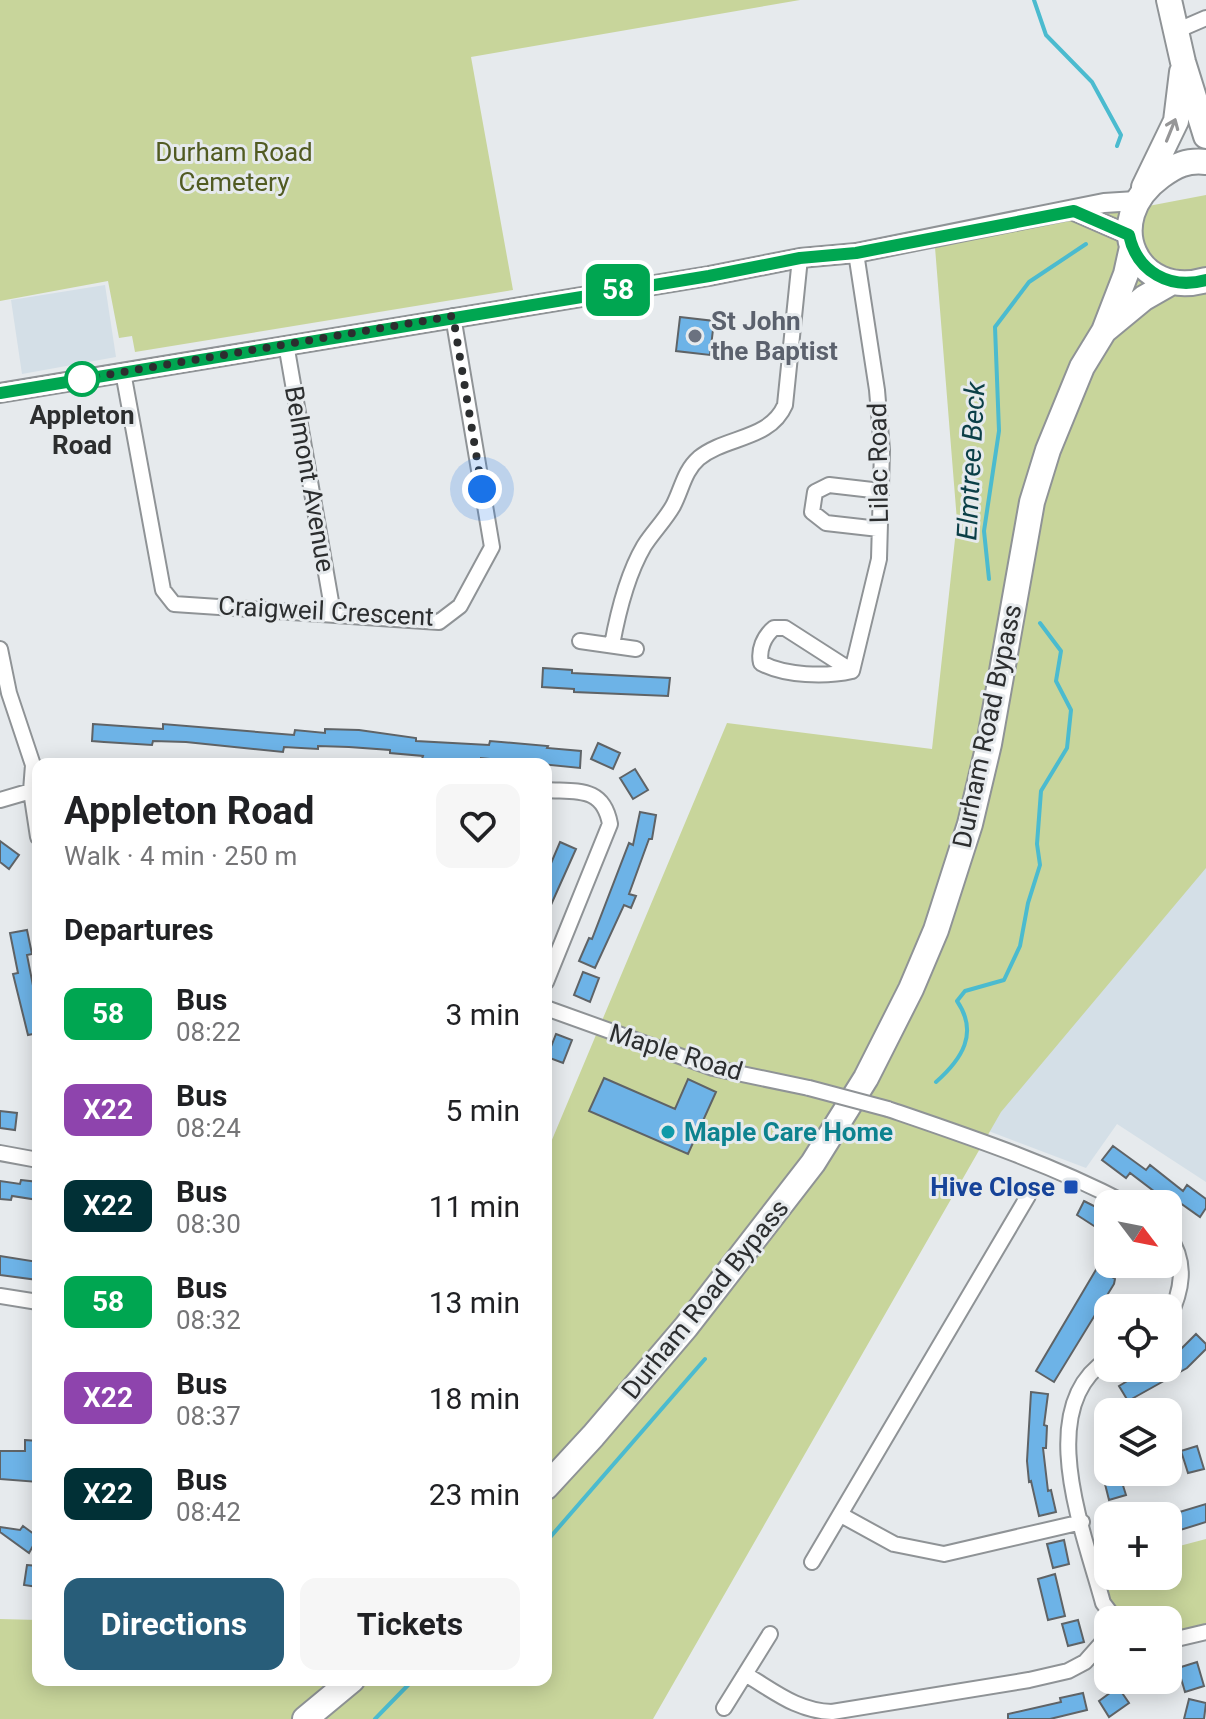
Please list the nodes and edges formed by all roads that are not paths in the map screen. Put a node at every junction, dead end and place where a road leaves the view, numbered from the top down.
1 (1169, 0) edge
2 (1206, 18) edge
3 (1176, 31) junction
4 (1183, 62) junction
5 (1206, 136) edge
6 (1206, 162) edge
7 (1139, 197) junction
8 (1074, 211) junction
9 (1130, 241) junction
10 (856, 253) junction
11 (800, 258) junction
12 (1193, 287) edge
13 (453, 316) junction
14 (1104, 331) junction
15 (286, 344) junction
16 (123, 372) junction
17 (0, 393) edge
18 (881, 491) junction
19 (879, 529) junction
20 (333, 613) junction
21 (580, 641) dead end
22 (612, 645) junction
23 (0, 649) edge
24 (636, 649) dead end
25 (852, 671) junction
26 (33, 758) edge
27 (32, 786) edge
28 (552, 790) edge
29 (31, 791) junction
30 (32, 798) edge
31 (0, 800) edge
32 (552, 940) edge
33 (563, 941) junction
34 (552, 968) edge
35 (552, 1010) edge
36 (0, 1153) edge
37 (32, 1159) edge
38 (1101, 1190) edge
39 (1028, 1196) dead end
40 (0, 1296) edge
41 (32, 1301) edge
42 (1094, 1369) edge
43 (552, 1480) edge
44 (841, 1515) junction
45 (1082, 1522) junction
46 (812, 1562) dead end
47 (1105, 1606) edge
48 (1206, 1632) edge
49 (770, 1634) dead end
50 (1182, 1638) edge
51 (1094, 1652) edge
52 (745, 1674) junction
53 (345, 1686) edge
54 (724, 1708) dead end
55 (305, 1719) edge

1 - 3 main road
2 - 3 street
3 - 4 main road
4 - 5 main road
7 -> 4 main road, Durham Road Bypass
6 - 7 main road
7 - 8 street
7 - 9 main road, Durham Road Bypass
8 - 9 street
8 - 10 street
9 - 12 main road
9 - 14 main road, Durham Road Bypass
10 - 11 street
10 - 18 street, Lilac Road
11 - 13 street
11 - 22 street
12 - 14 main road, Durham Road Bypass
13 - 15 street
13 - 20 street, Craigweil Crescent
14 - 43 main road, Durham Road Bypass
15 - 16 street
15 - 20 street, Belmont Avenue
16 - 17 street
16 - 20 street, Craigweil Crescent
18 - 19 street, Lilac Road
18 - 19 street
19 - 25 street, Lilac Road
21 - 22 street
22 - 24 street
23 - 26 street
25 - 25 street
27 - 29 street
28 - 33 street
29 - 30 street
29 - 31 street
32 - 33 street
33 - 34 street
35 - 38 street, Maple Road, bridge
36 - 37 street
39 - 44 street
40 - 41 street
42 - 45 street
44 - 45 street
44 - 46 street
45 - 47 street
48 - 50 street
49 - 52 street
51 - 52 street
52 - 54 street
53 - 55 main road

